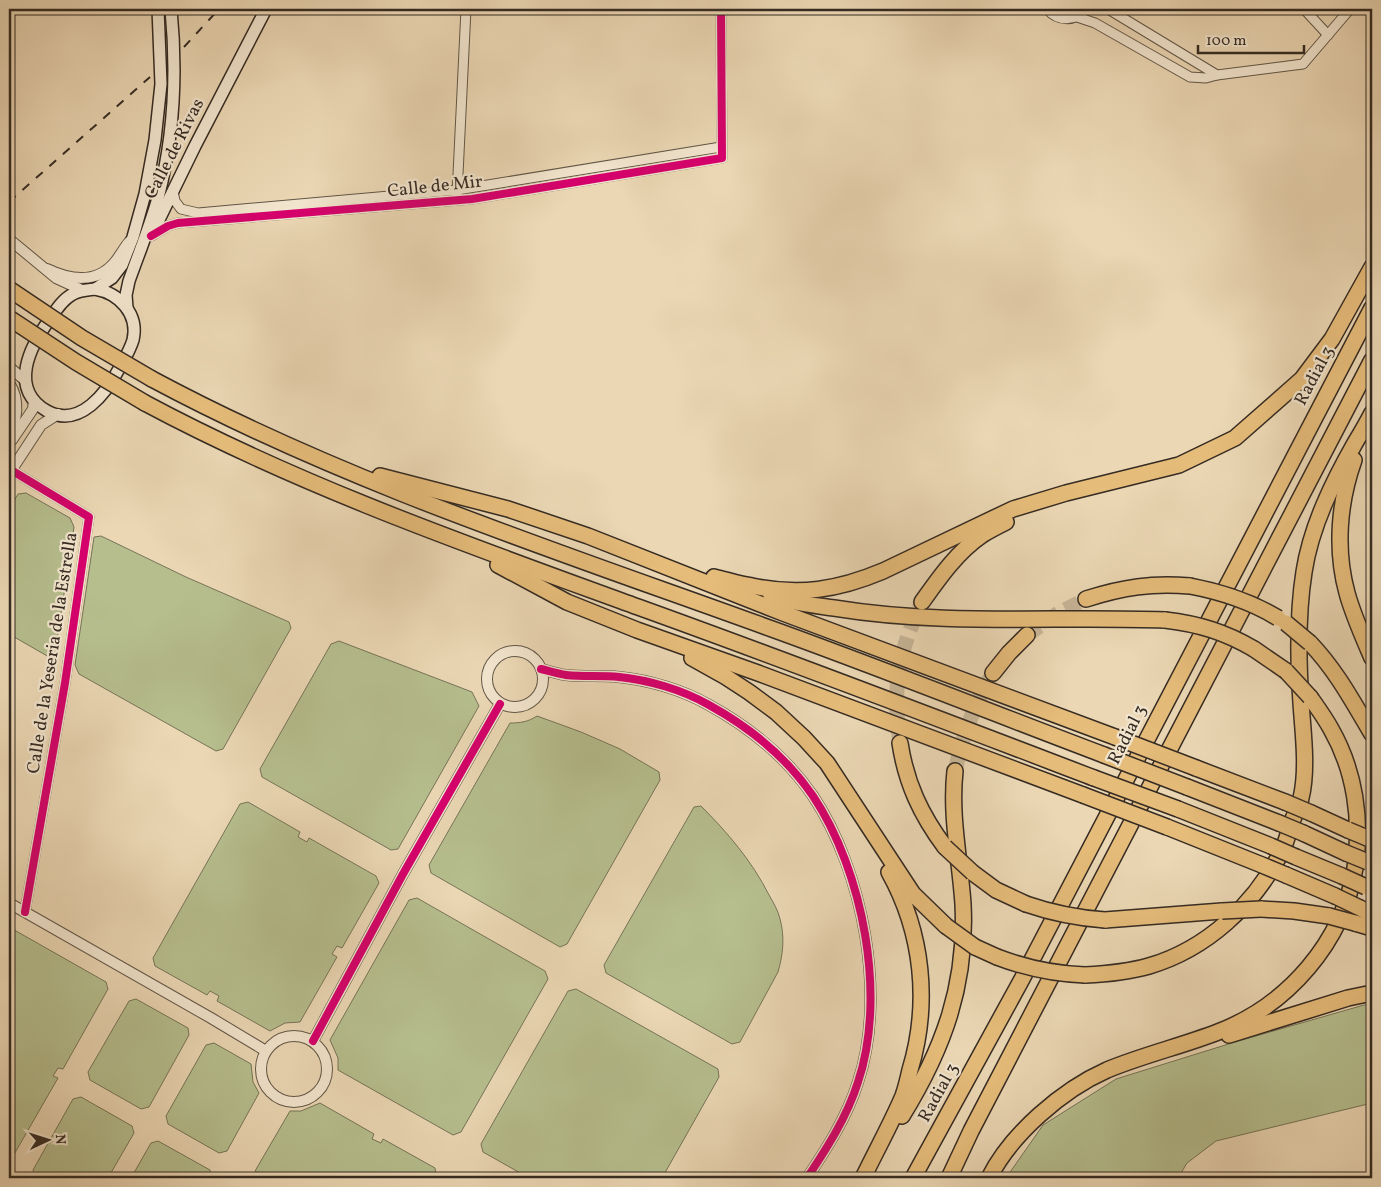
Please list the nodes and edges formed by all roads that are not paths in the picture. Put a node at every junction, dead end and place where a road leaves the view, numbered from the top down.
1 (158, 9) edge
2 (171, 9) edge
3 (266, 9) edge
4 (466, 9) edge
5 (721, 9) edge
6 (1047, 9) edge
7 (1087, 9) edge
8 (1108, 9) edge
9 (1304, 9) edge
10 (1350, 9) edge
11 (1077, 17) junction
12 (1328, 35) junction
13 (1218, 75) junction
14 (721, 147) junction
15 (458, 190) junction
16 (172, 192) junction
17 (457, 201) junction
18 (9, 239) edge
19 (142, 239) junction
20 (1372, 267) edge
21 (47, 270) junction
22 (9, 289) edge
23 (95, 289) junction
24 (82, 290) junction
25 (127, 308) junction
26 (1372, 308) edge
27 (9, 318) edge
28 (1372, 360) edge
29 (9, 367) edge
30 (26, 381) junction
31 (9, 383) edge
32 (34, 400) junction
33 (1372, 413) edge
34 (58, 414) junction
35 (1365, 428) junction
36 (9, 445) edge
37 (10, 472) edge
38 (355, 473) junction
39 (1066, 493) junction
40 (465, 544) junction
41 (625, 550) junction
42 (708, 576) junction
43 (1086, 599) tunnel mouth
44 (922, 602) tunnel mouth
45 (637, 630) junction
46 (1027, 635) tunnel mouth
47 (1372, 658) edge
48 (541, 669) junction
49 (993, 673) tunnel mouth
50 (566, 675) junction
51 (542, 683) junction
52 (500, 704) junction
53 (1372, 734) edge
54 (900, 743) tunnel mouth
55 (955, 771) tunnel mouth
56 (836, 776) junction
57 (1372, 840) edge
58 (1370, 863) edge
59 (1369, 889) edge
60 (9, 903) edge
61 (1366, 911) edge
62 (26, 912) junction
63 (1372, 928) edge
64 (1372, 992) edge
65 (313, 1040) junction
66 (266, 1051) junction
67 (1128, 1062) junction
68 (924, 1158) junction
69 (807, 1178) edge
70 (863, 1178) edge
71 (908, 1178) edge
72 (913, 1178) edge
73 (949, 1178) edge
74 (989, 1178) edge

1 - 19 main road
2 - 19 main road
3 - 16 main road, Calle de Rivas
4 - 15 street
5 - 14 street
6 - 11 street
7 - 11 street
8 - 13 street
9 - 12 street
10 - 12 street
11 - 13 street
12 - 13 street
14 - 15 street, Calle de Mir
14 - 17 street, Calle de Mir
15 - 16 street, Calle de Mir
15 - 17 street
16 - 19 main road, Calle de Rivas
17 - 19 street, Calle de Mir
18 - 21 street
19 - 21 street
19 - 23 main road
19 - 25 main road, Calle de Rivas
20 - 39 highway
21 - 24 street
22 - 38 highway, bridge
23 - 24 main road
23 - 25 main road
24 - 30 main road
25 - 34 main road
26 - 68 highway, Radial 3
27 - 40 highway, bridge
28 - 73 highway
29 - 30 street
30 - 32 main road
31 - 36 street
32 - 34 main road
32 - 36 street
33 - 35 highway
34 - 37 street
35 - 47 highway
35 - 56 highway, bridge
37 - 62 street, Calle de la Yeseria de la Estrella
38 - 41 highway
38 - 58 highway, bridge
39 - 42 highway
39 - 44 highway
40 - 45 highway
40 - 59 highway, bridge
41 - 42 highway
41 - 57 highway, bridge
42 - 67 highway, bridge
43 - 53 highway, bridge
45 - 56 highway
45 - 61 highway, bridge
46 - 49 highway
48 - 50 street
48 - 51 street
48 - 52 street
50 - 51 street
50 - 69 street
51 - 52 street
52 - 65 street
54 - 63 highway, bridge
55 - 70 highway
56 - 70 highway
60 - 62 street
62 - 66 street
64 - 67 highway
65 - 66 street
65 - 66 street
67 - 74 highway
68 - 71 highway
68 - 72 highway, Radial 3

